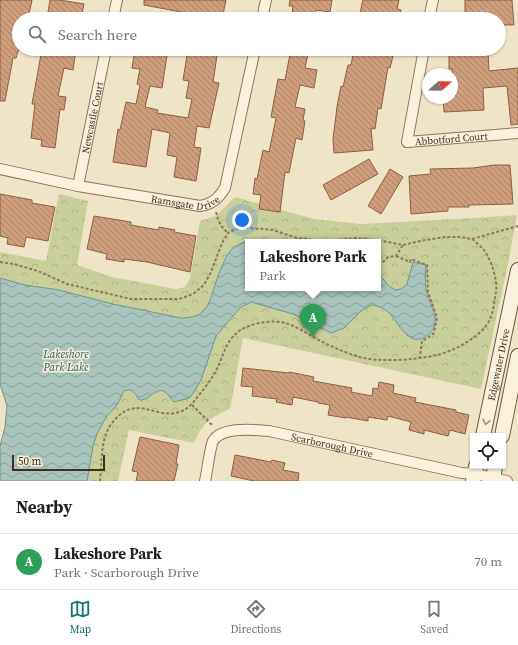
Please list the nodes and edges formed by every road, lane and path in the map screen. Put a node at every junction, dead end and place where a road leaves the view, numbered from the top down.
1 (117, 0) edge
2 (266, 0) edge
3 (433, 0) edge
4 (114, 12) edge
5 (263, 12) edge
6 (430, 12) edge
7 (105, 56) edge
8 (253, 56) edge
9 (423, 56) edge
10 (518, 133) edge
11 (0, 169) edge
12 (78, 186) junction
13 (214, 202) junction
14 (518, 226) edge
15 (228, 233) junction
16 (306, 239) edge
17 (345, 239) edge
18 (370, 239) edge
19 (472, 239) junction
20 (381, 240) edge
21 (403, 245) junction
22 (396, 256) junction
23 (0, 262) edge
24 (381, 263) edge
25 (518, 270) edge
26 (514, 316) edge
27 (518, 356) edge
28 (420, 357) junction
29 (192, 404) junction
30 (484, 433) edge
31 (503, 433) edge
32 (221, 434) junction
33 (475, 474) edge
34 (497, 476) edge
35 (100, 481) edge
36 (205, 481) edge

1 - 4 street
2 - 5 street
3 - 6 street
7 - 12 street, Newcastle Court
8 - 13 street, Ramsgate Drive
9 - 10 street, Abbotford Court
11 - 12 street, Ramsgate Drive
12 - 13 street, Ramsgate Drive
13 - 15 path
14 - 19 path
15 - 16 path
15 - 23 path
17 - 18 path
19 - 21 path
19 - 28 path
20 - 21 path
21 - 22 path
22 - 24 path
22 - 28 path
25 - 26 street, Edgewater Drive
26 -> 30 street, Edgewater Drive
27 - 31 street, Edgewater Drive
28 - 29 path
29 - 32 path
29 - 35 path
32 - 33 street, Scarborough Drive
32 - 36 street
33 - 34 street, Scarborough Drive

